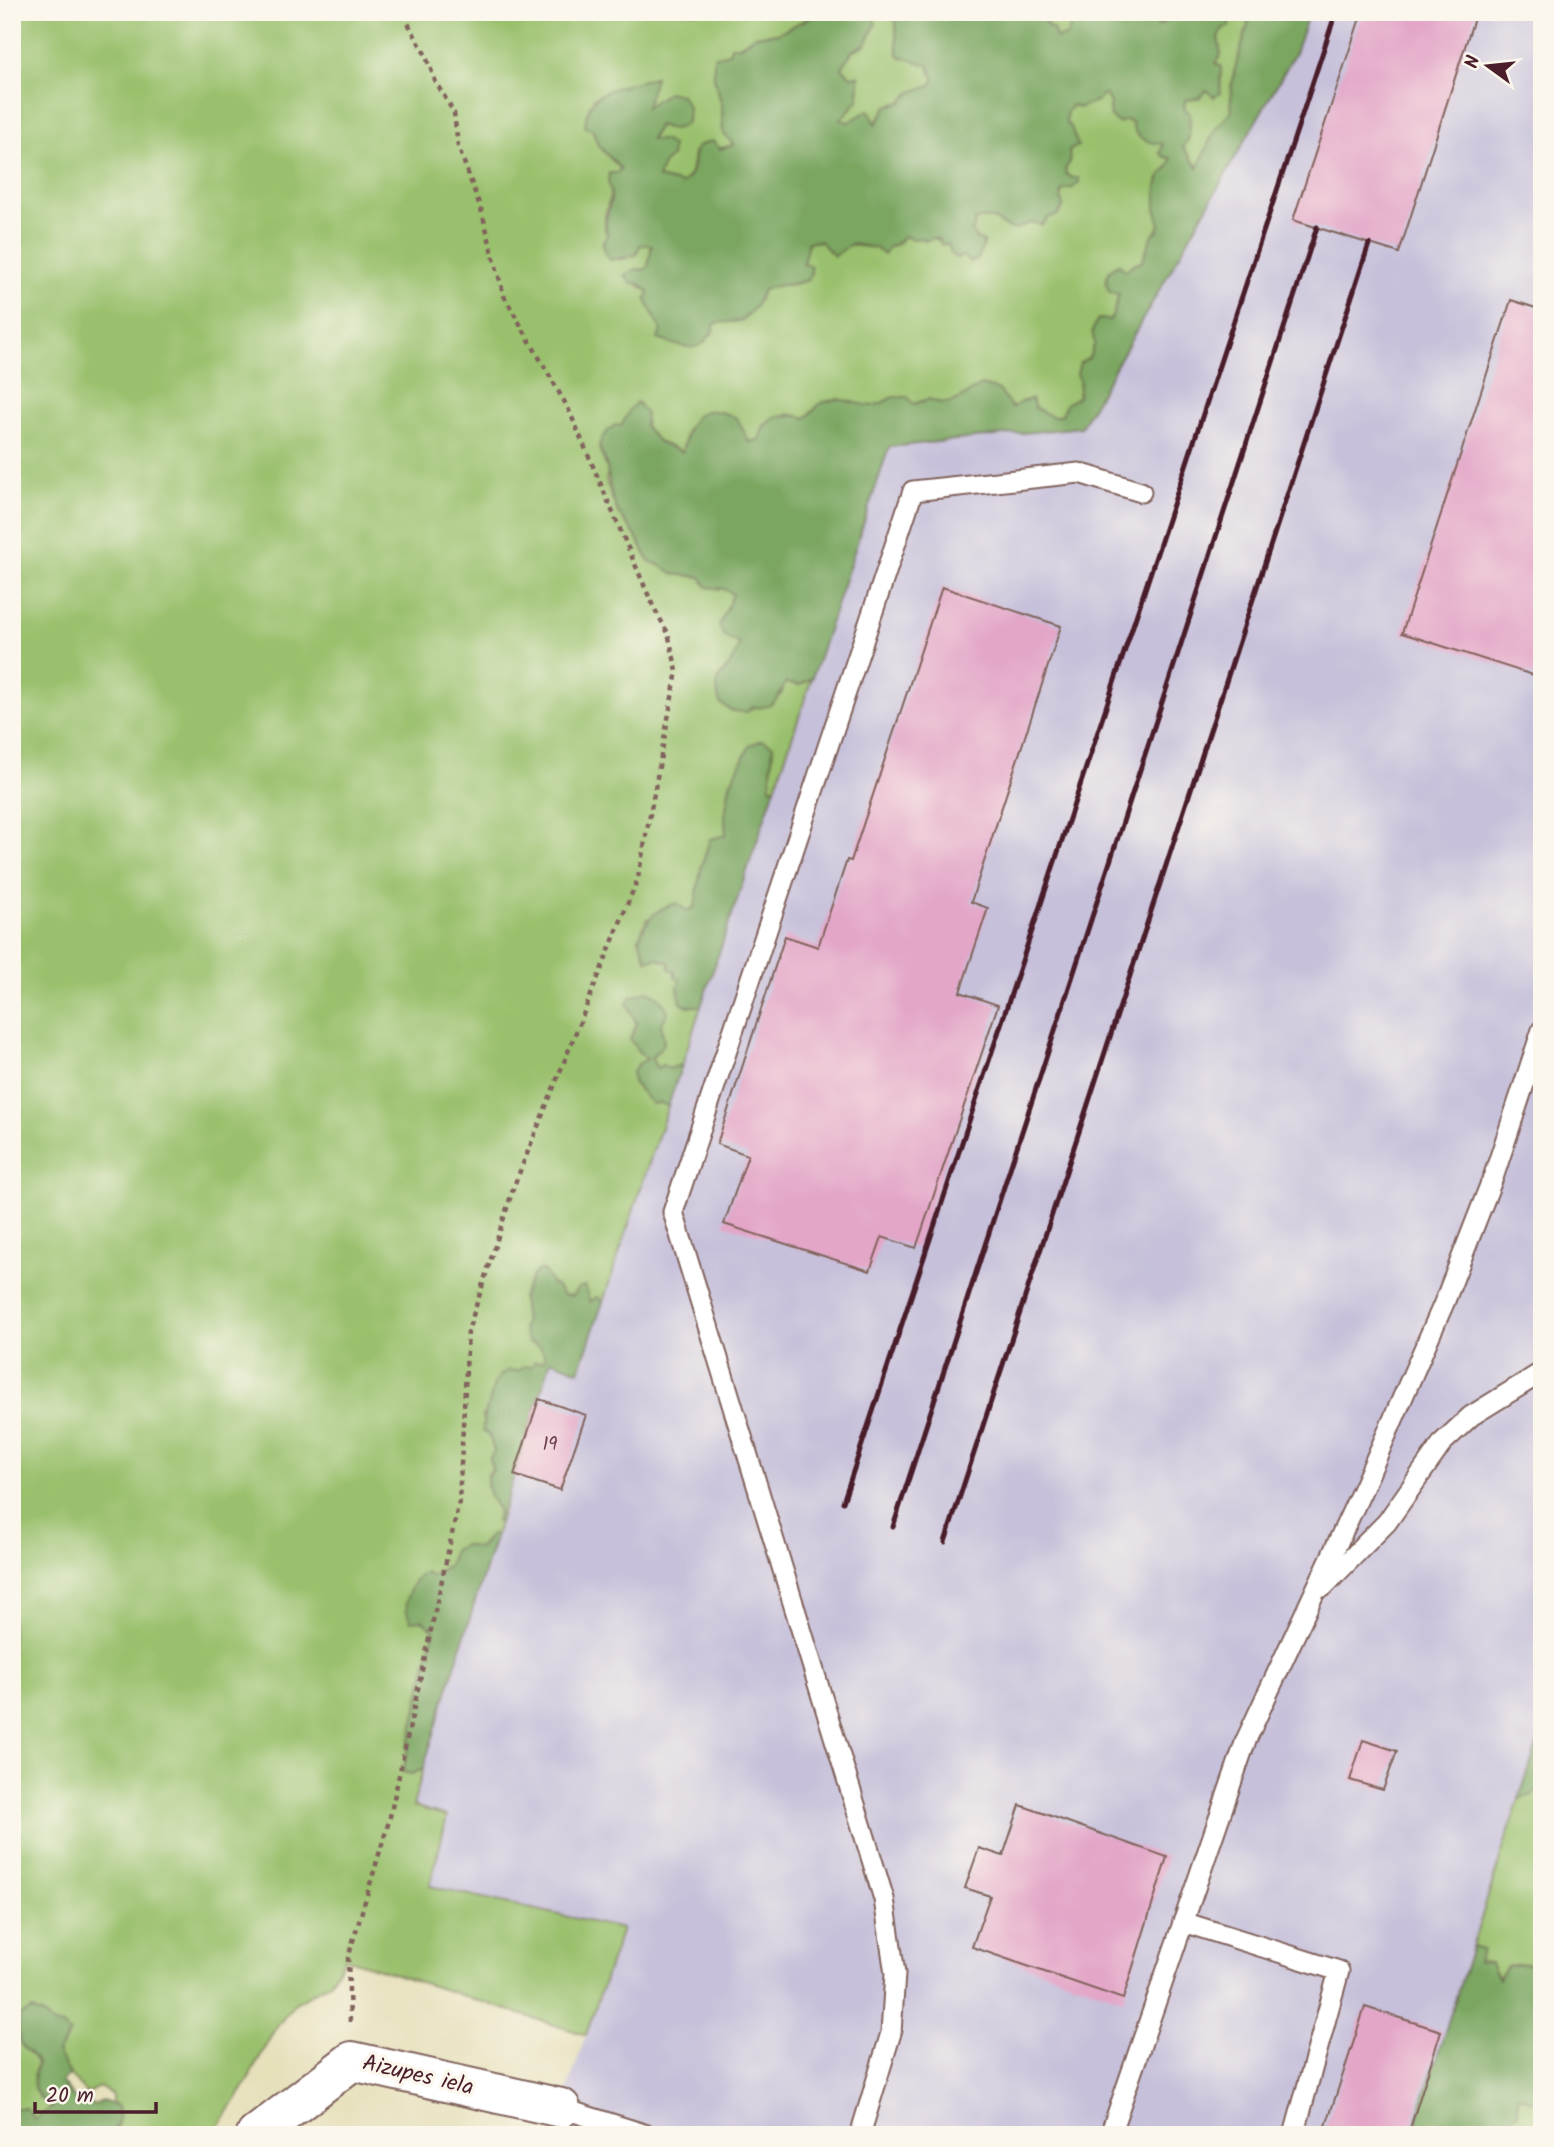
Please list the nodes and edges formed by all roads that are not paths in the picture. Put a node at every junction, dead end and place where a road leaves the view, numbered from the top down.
1 (1141, 492) dead end
2 (1542, 1030) edge
3 (1542, 1372) edge
4 (1312, 1597) junction
5 (1184, 1922) junction
6 (561, 2108) joint
7 (256, 2135) edge
8 (647, 2135) edge
9 (860, 2135) edge
10 (1110, 2135) edge
11 (1294, 2135) edge

1 - 9 lane
2 - 4 lane
3 - 4 lane
4 - 5 lane
5 - 10 lane
5 - 11 lane
6 - 7 street, Aizupes iela
6 - 8 lane

